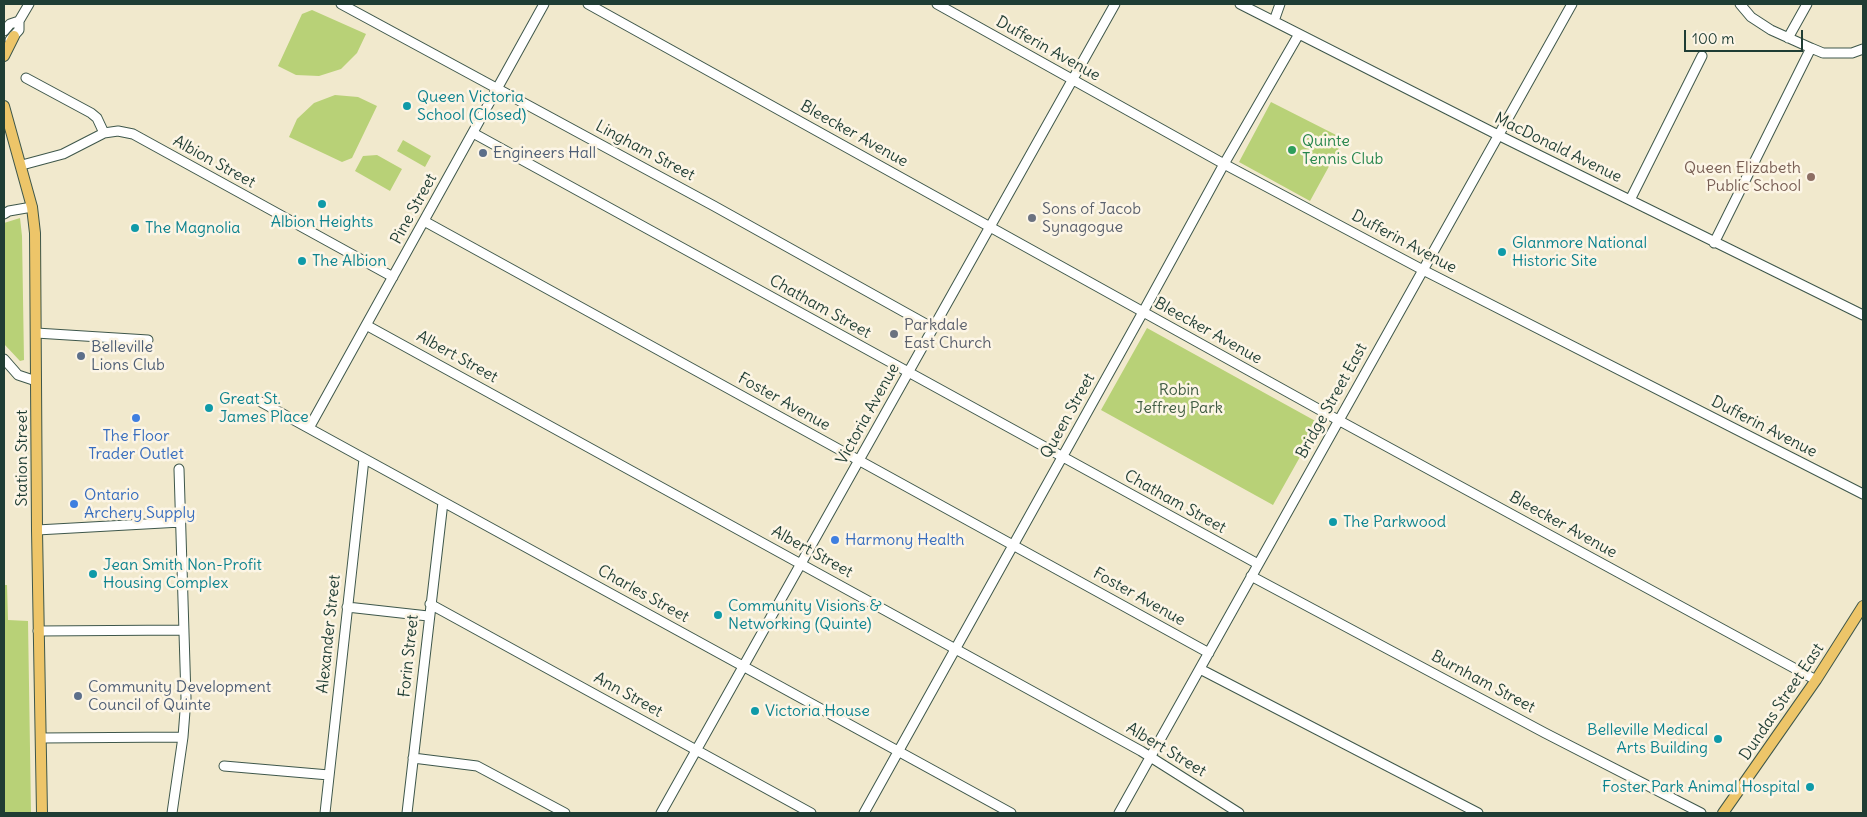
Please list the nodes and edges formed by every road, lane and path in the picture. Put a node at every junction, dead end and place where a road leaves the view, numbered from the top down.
1 (29, 4) edge
2 (341, 4) edge
3 (544, 4) edge
4 (588, 4) edge
5 (937, 4) edge
6 (1115, 4) edge
7 (1240, 4) edge
8 (1280, 4) edge
9 (1572, 4) edge
10 (1740, 4) edge
11 (1806, 4) edge
12 (19, 21) junction
13 (1274, 21) junction
14 (4, 31) edge
15 (1300, 34) junction
16 (14, 36) junction
17 (1788, 38) junction
18 (4, 45) edge
19 (1811, 48) junction
20 (1863, 49) edge
21 (4, 56) edge
22 (1702, 56) dead end
23 (26, 78) dead end
24 (1072, 80) junction
25 (497, 89) junction
26 (4, 106) edge
27 (104, 133) junction
28 (473, 133) junction
29 (1498, 135) junction
30 (1224, 164) junction
31 (22, 165) junction
32 (1630, 200) junction
33 (32, 206) junction
34 (4, 214) edge
35 (424, 221) junction
36 (989, 227) junction
37 (1714, 242) junction
38 (1423, 270) junction
39 (393, 277) junction
40 (1143, 312) junction
41 (1863, 315) edge
42 (366, 325) junction
43 (934, 328) junction
44 (36, 333) junction
45 (148, 340) dead end
46 (4, 360) edge
47 (908, 372) junction
48 (36, 381) junction
49 (261, 402) dead end
50 (1338, 420) junction
51 (309, 428) junction
52 (1062, 457) junction
53 (364, 459) junction
54 (860, 461) junction
55 (179, 469) dead end
56 (1863, 494) edge
57 (443, 502) junction
58 (181, 522) junction
59 (37, 530) junction
60 (1013, 545) junction
61 (802, 564) junction
62 (1258, 564) junction
63 (1251, 576) junction
64 (430, 604) junction
65 (1863, 606) edge
66 (348, 607) junction
67 (428, 616) junction
68 (184, 630) junction
69 (38, 631) junction
70 (954, 649) junction
71 (1209, 653) junction
72 (744, 666) junction
73 (1200, 669) junction
74 (1816, 680) junction
75 (183, 737) junction
76 (41, 738) junction
77 (697, 750) junction
78 (898, 751) junction
79 (1151, 757) junction
80 (413, 758) junction
81 (224, 766) dead end
82 (329, 775) junction
83 (42, 813) edge
84 (172, 813) edge
85 (325, 813) edge
86 (406, 813) edge
87 (565, 813) edge
88 (661, 813) edge
89 (811, 813) edge
90 (864, 813) edge
91 (1011, 813) edge
92 (1119, 813) edge
93 (1239, 813) edge
94 (1478, 813) edge
95 (1702, 813) edge
96 (1723, 813) edge

1 - 12 street
2 - 25 street, Lingham Street
3 - 25 street, Pine Street
4 - 36 street, Bleecker Avenue
5 - 24 street, Dufferin Avenue
6 - 24 street, Victoria Avenue
7 - 13 street, MacDonald Avenue
8 - 13 street
9 - 29 street, Bridge Street East
10 - 17 street
11 - 17 street
12 - 14 street
12 - 16 street
13 - 15 street, MacDonald Avenue
15 - 29 street, MacDonald Avenue
15 - 30 street, Queen Street
16 - 18 street
16 - 21 main road
17 - 19 street
19 - 20 street
19 - 37 street
22 - 32 street
23 - 27 street
24 - 30 street, Dufferin Avenue
24 - 36 street, Victoria Avenue
25 - 28 street, Pine Street
25 - 43 street, Lingham Street
26 - 31 main road, Station Street
27 - 31 street
27 - 39 street, Albion Street
28 - 35 street, Pine Street
28 - 47 street, Chatham Street
29 - 32 street, MacDonald Avenue
29 - 38 street, Bridge Street East
30 - 38 street, Dufferin Avenue
30 - 40 street, Queen Street
31 - 33 main road, Station Street
32 - 37 street, MacDonald Avenue
33 - 34 street
33 - 44 main road, Station Street
35 - 39 street, Pine Street
35 - 54 street, Foster Avenue
36 - 40 street, Bleecker Avenue
36 - 43 street, Victoria Avenue
37 - 41 street, MacDonald Avenue
38 - 50 street, Bridge Street East
38 - 56 street, Dufferin Avenue
39 - 42 street, Pine Street
40 - 50 street, Bleecker Avenue
40 - 52 street, Queen Street
42 - 51 street, Pine Street
42 - 61 street, Albert Street
43 - 47 street, Victoria Avenue
44 - 45 street
44 - 48 main road, Station Street
46 - 48 street
47 - 52 street, Chatham Street
47 - 54 street, Victoria Avenue
48 - 59 main road, Station Street
49 - 51 street, Charles Street
50 - 62 street, Bridge Street East
50 - 74 street, Bleecker Avenue
51 - 53 street, Charles Street
52 - 60 street, Queen Street
52 - 62 street, Chatham Street
53 - 57 street, Charles Street
53 - 66 street, Alexander Street
54 - 60 street, Foster Avenue
54 - 61 street, Victoria Avenue
55 - 58 street
57 - 64 street, Forin Street
57 - 72 street, Charles Street
58 - 59 street
58 - 68 street
59 - 69 main road, Station Street
60 - 70 street, Queen Street
60 - 71 street, Foster Avenue
61 - 70 street, Albert Street
61 - 72 street, Victoria Avenue
62 - 63 street, Bridge Street East
63 - 71 street, Bridge Street East
63 - 95 street, Burnham Street
64 - 67 street, Forin Street
64 - 77 street, Ann Street
65 - 74 main road, Dundas Street East
66 - 67 street
66 - 82 street, Alexander Street
67 - 80 street, Forin Street
68 - 69 street
68 - 75 street
69 - 76 main road, Station Street
70 - 78 street, Queen Street
70 - 79 street, Albert Street
71 - 73 street, Bridge Street East
72 - 77 street, Victoria Avenue
72 - 78 street, Charles Street
73 - 79 street, Bridge Street East
73 - 94 street
74 - 96 main road, Dundas Street East
75 - 76 street
75 - 84 street
76 - 83 main road, Station Street
77 - 88 street, Victoria Avenue
77 - 89 street, Ann Street
78 - 90 street, Queen Street
78 - 91 street, Charles Street
79 - 92 street, Bridge Street East
79 - 93 street, Albert Street
80 - 86 street, Forin Street
80 - 87 street
81 - 82 street
82 - 85 street, Alexander Street

